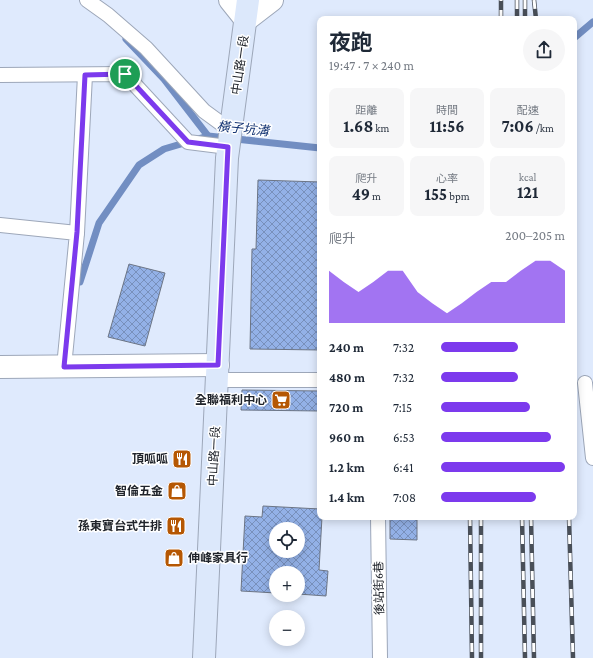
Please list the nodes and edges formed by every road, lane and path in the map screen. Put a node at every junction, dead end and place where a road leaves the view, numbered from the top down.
1 (87, 0) edge
2 (230, 0) edge
3 (272, 0) edge
4 (247, 10) edge
5 (0, 75) edge
6 (85, 75) junction
7 (228, 145) junction
8 (0, 225) edge
9 (77, 232) junction
10 (0, 367) edge
11 (64, 367) junction
12 (218, 372) junction
13 (317, 380) edge
14 (585, 384) dead end
15 (593, 458) edge
16 (378, 520) edge
17 (204, 658) edge
18 (380, 658) edge

1 - 7 lane
2 - 4 street
3 - 4 street
4 - 7 main road, 中山路一段
5 - 6 lane
6 - 7 lane
6 - 9 lane
7 - 12 main road, 中山路一段
8 - 9 lane
9 - 11 lane
10 - 11 street
11 - 12 street
12 - 13 lane
12 - 17 main road, 中山路一段
14 - 15 lane
16 - 18 lane, 後站街6巷

